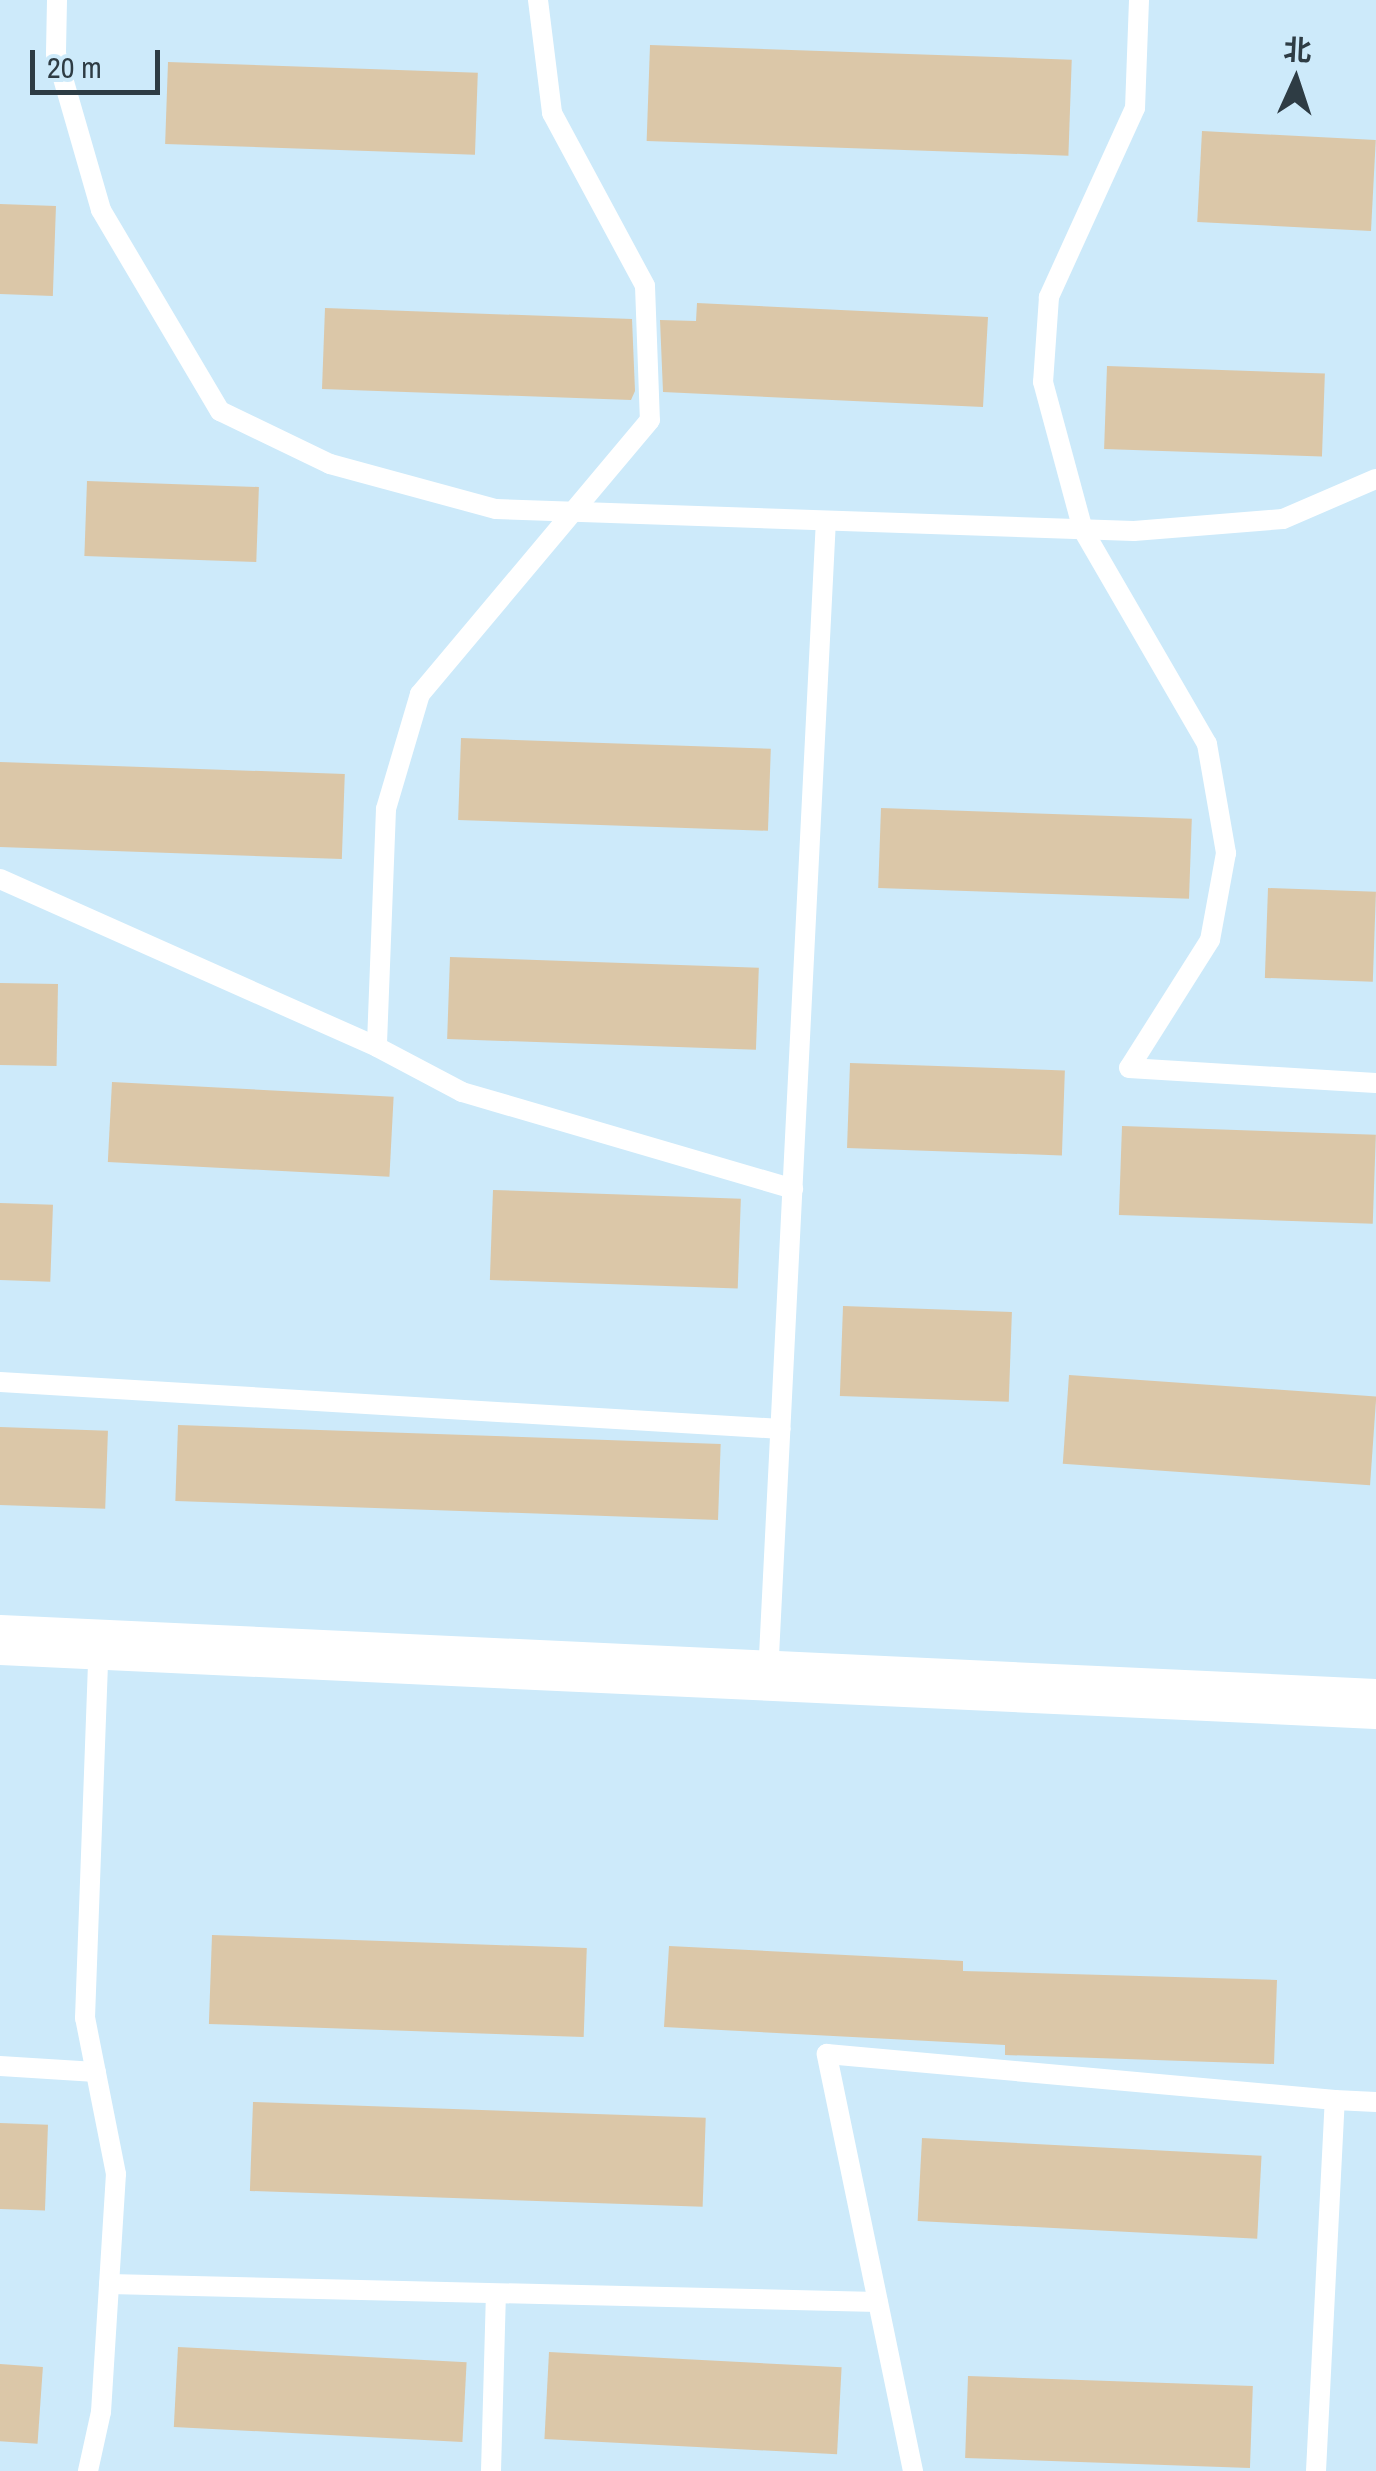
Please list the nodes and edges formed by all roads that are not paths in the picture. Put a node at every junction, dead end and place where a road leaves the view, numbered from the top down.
1 (58, 0) edge
2 (538, 0) edge
3 (1139, 0) edge
4 (1376, 479) edge
5 (574, 512) junction
6 (826, 521) junction
7 (1083, 530) junction
8 (0, 879) edge
9 (377, 1046) junction
10 (1376, 1083) edge
11 (793, 1189) junction
12 (0, 1382) edge
13 (781, 1429) junction
14 (0, 1640) edge
15 (99, 1645) junction
16 (768, 1676) junction
17 (1376, 1704) edge
18 (0, 2066) edge
19 (96, 2072) junction
20 (1335, 2100) junction
21 (1376, 2102) edge
22 (109, 2284) junction
23 (496, 2294) junction
24 (878, 2302) junction
25 (88, 2471) edge
26 (491, 2471) edge
27 (913, 2471) edge
28 (1316, 2471) edge

1 - 5 lane
2 - 5 lane
3 - 7 lane
4 - 7 lane
5 - 6 lane
5 - 9 lane
6 - 7 lane
6 - 11 lane
7 - 10 lane
8 - 9 lane
9 - 11 lane
11 - 13 lane
12 - 13 lane
13 - 16 lane
14 - 15 street
15 - 16 street
15 - 19 lane
16 - 17 street
18 - 19 lane
19 - 22 lane
20 - 21 lane
20 - 24 lane
20 - 28 lane
22 - 23 lane
22 - 25 lane
23 - 24 lane
23 - 26 lane
24 - 27 lane

